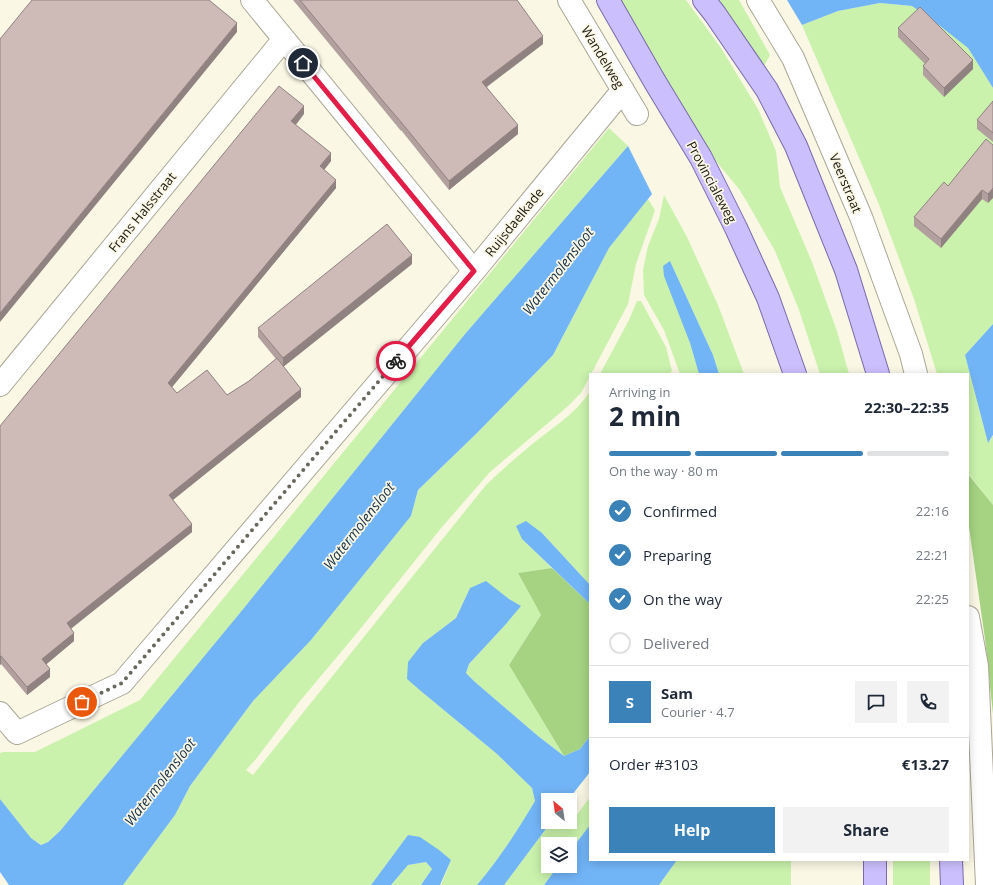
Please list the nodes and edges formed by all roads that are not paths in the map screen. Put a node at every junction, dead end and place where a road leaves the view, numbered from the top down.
1 (252, 0) edge
2 (569, 0) edge
3 (608, 0) edge
4 (704, 0) edge
5 (758, 0) edge
6 (284, 39) junction
7 (623, 90) junction
8 (637, 114) dead end
9 (474, 271) junction
10 (794, 373) edge
11 (878, 373) edge
12 (916, 373) edge
13 (0, 385) edge
14 (969, 622) edge
15 (0, 712) edge
16 (875, 861) edge
17 (951, 861) edge
18 (875, 885) edge
19 (952, 885) edge
20 (987, 885) edge

1 - 6 street
2 - 7 street, Wandelweg
3 - 10 main road, Provincialeweg
4 - 11 main road
5 - 12 street, Veerstraat
6 - 9 street
6 - 13 street, Frans Halsstraat
7 - 8 street, Wandelweg
7 - 9 street, Ruijsdaelkade
9 - 15 street, Ruijsdaelkade
14 - 20 street
16 - 18 main road
17 - 19 main road

